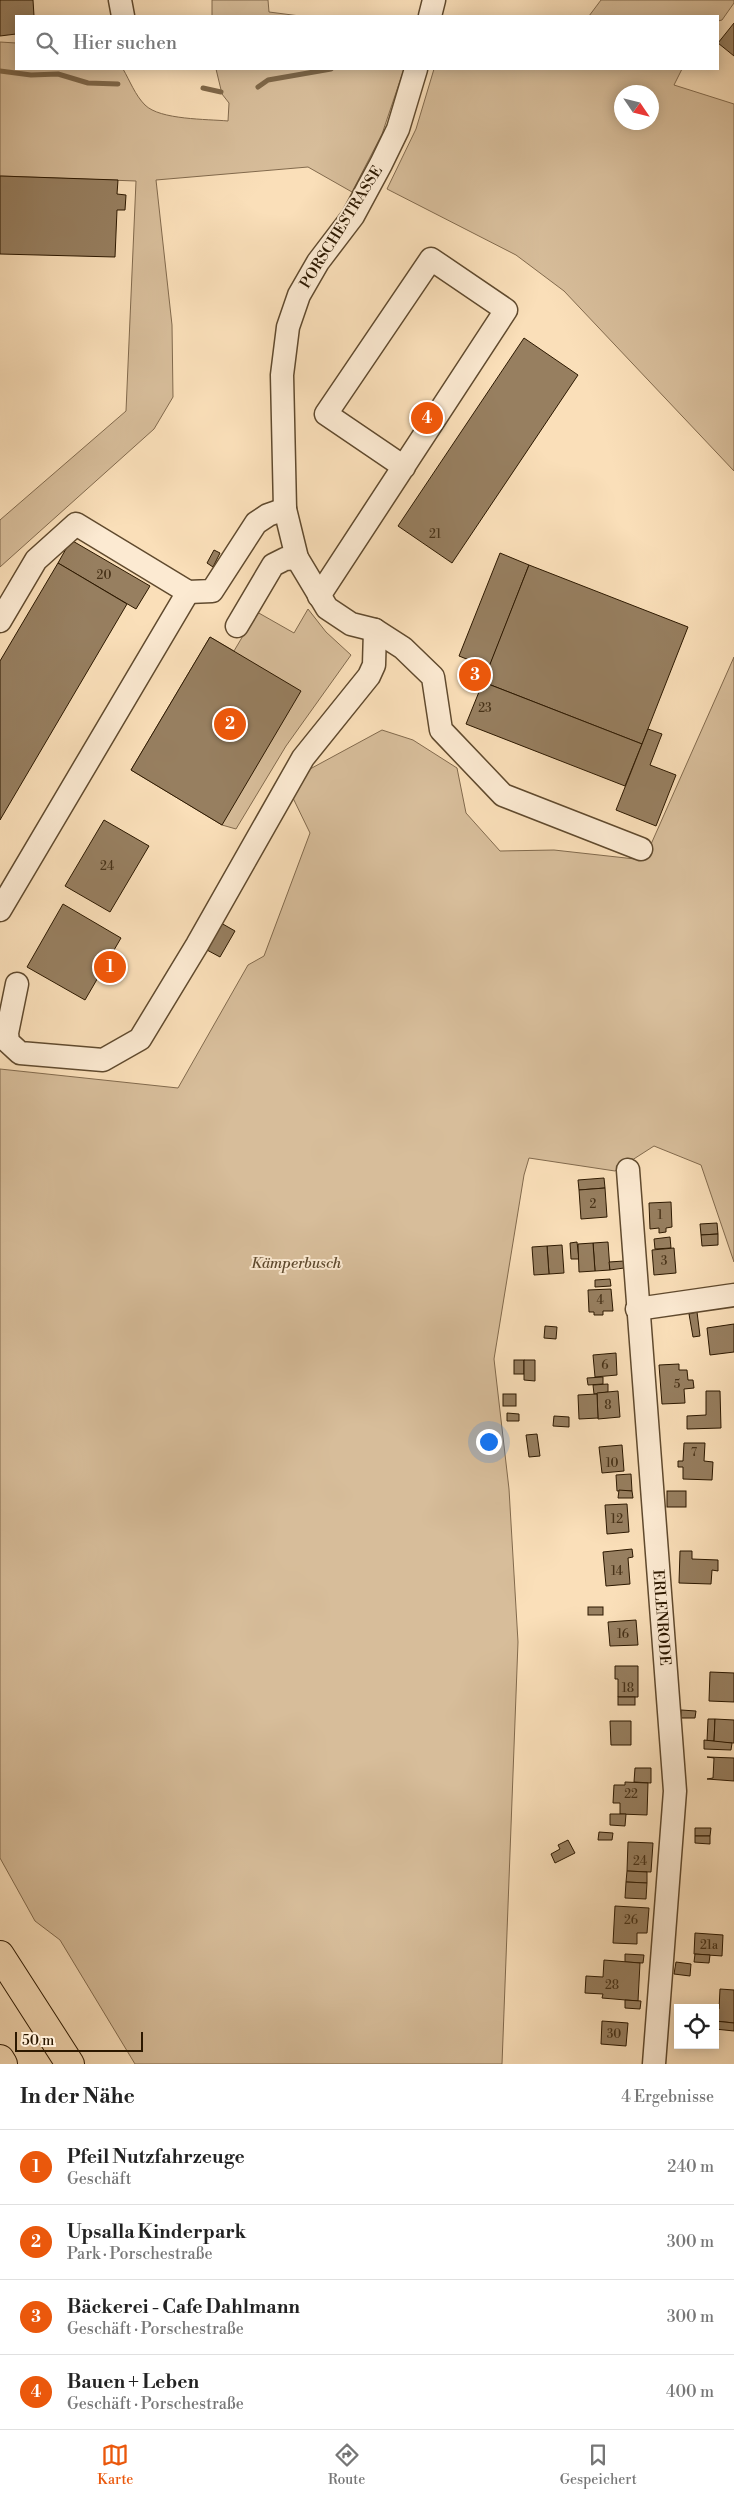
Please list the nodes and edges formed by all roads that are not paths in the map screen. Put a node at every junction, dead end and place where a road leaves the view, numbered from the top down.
1 (120, 0) edge
2 (434, 0) edge
3 (123, 15) edge
4 (430, 15) edge
5 (416, 70) edge
6 (404, 467) junction
7 (285, 509) junction
8 (298, 558) junction
9 (188, 592) junction
10 (319, 596) junction
11 (0, 621) edge
12 (237, 626) dead end
13 (375, 630) junction
14 (641, 849) dead end
15 (0, 910) edge
16 (17, 984) dead end
17 (628, 1170) dead end
18 (734, 1296) edge
19 (638, 1310) junction
20 (0, 1955) edge
21 (0, 1962) edge
22 (0, 2059) edge
23 (3, 2064) edge
24 (51, 2064) edge
25 (70, 2064) edge
26 (654, 2064) edge

1 - 3 street
2 - 4 street
5 - 7 street, PORSCHESTRASSE
6 - 6 street
6 - 10 street
7 - 8 street, PORSCHESTRASSE
7 - 9 street
8 - 10 street, PORSCHESTRASSE
8 - 12 street
9 - 11 street
9 - 15 street
10 - 13 street, PORSCHESTRASSE
13 - 14 street, PORSCHESTRASSE
13 - 16 street
17 - 19 street, ERLENRODE
18 - 19 street
19 - 26 street, ERLENRODE
20 - 25 highway
21 - 24 highway
22 - 23 highway

